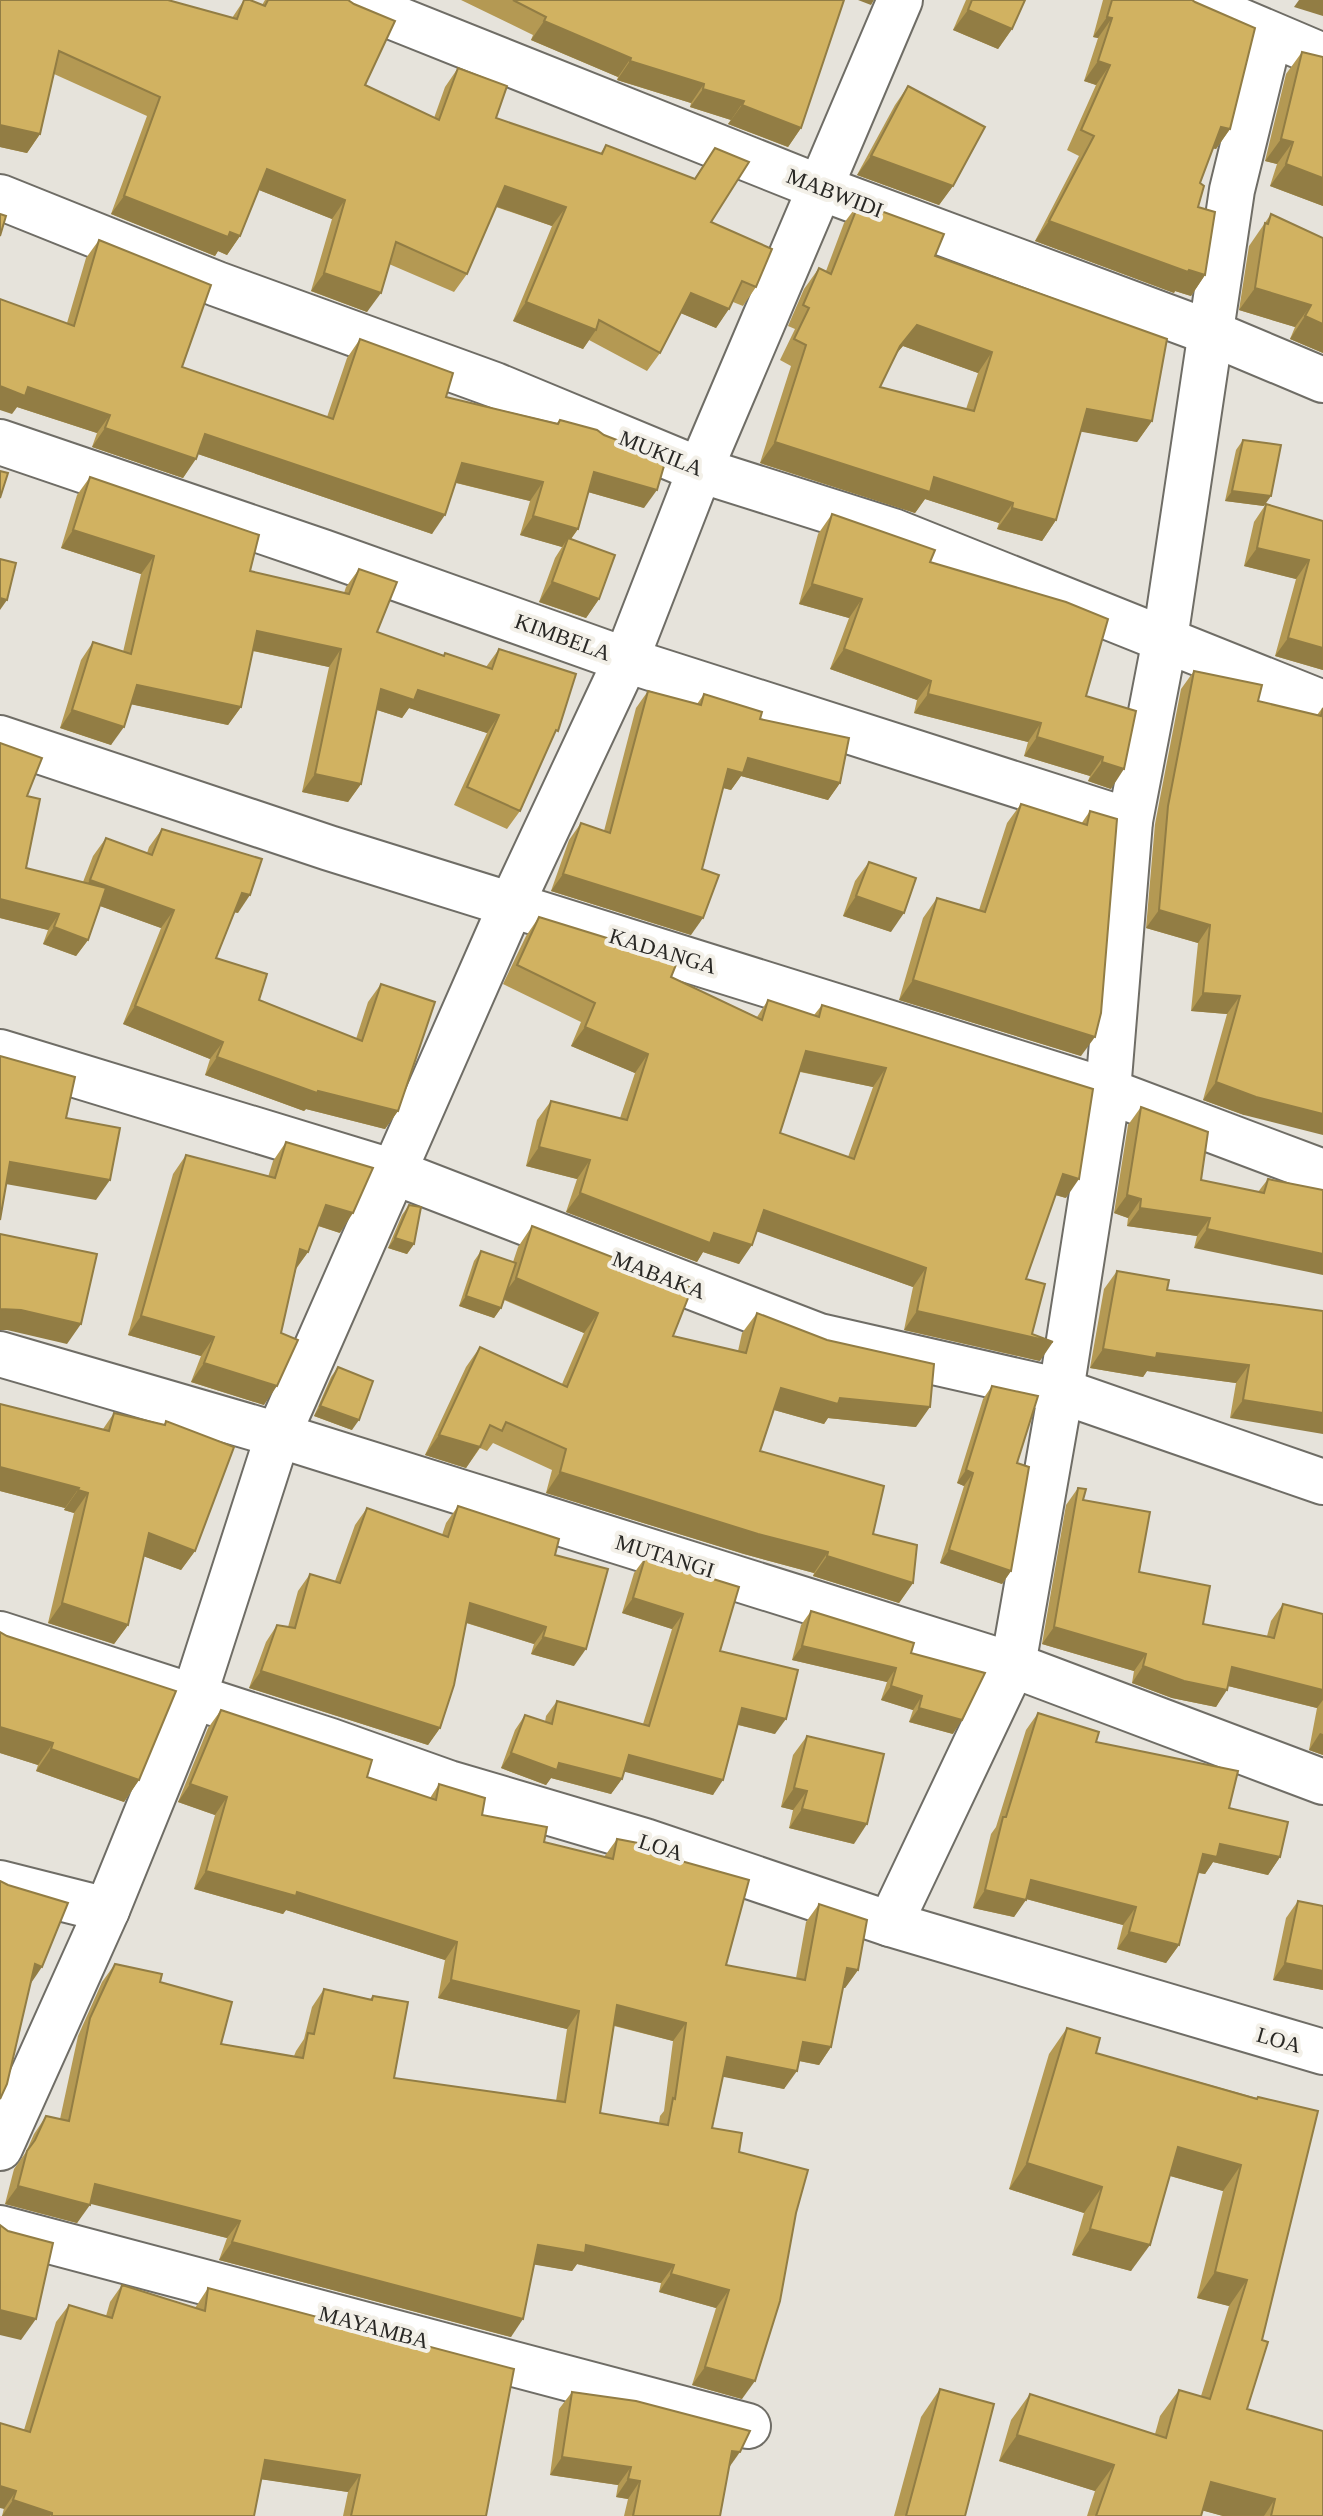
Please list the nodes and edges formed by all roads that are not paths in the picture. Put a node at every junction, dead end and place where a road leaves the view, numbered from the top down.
1 (350, 0) edge
2 (900, 0) edge
3 (1191, 0) edge
4 (1247, 18) edge
5 (1323, 56) edge
6 (821, 188) junction
7 (0, 197) edge
8 (1211, 333) junction
9 (1323, 380) edge
10 (0, 442) edge
11 (700, 470) junction
12 (1165, 639) junction
13 (626, 660) junction
14 (1323, 703) edge
15 (0, 738) edge
16 (1130, 821) junction
17 (512, 903) junction
18 (0, 1052) edge
19 (1108, 1091) junction
20 (394, 1172) junction
21 (1323, 1172) edge
22 (0, 1354) edge
23 (1061, 1391) junction
24 (278, 1435) junction
25 (1323, 1482) edge
26 (0, 1634) edge
27 (1013, 1665) junction
28 (194, 1696) junction
29 (1323, 1782) edge
30 (0, 1883) edge
31 (107, 1910) junction
32 (890, 1924) junction
33 (1323, 2052) edge
34 (0, 2148) edge
35 (0, 2228) edge
36 (748, 2426) dead end

1 - 6 street, MABWIDI
2 - 6 street
3 - 4 street
4 - 5 street
4 - 8 street
6 - 8 street, MABWIDI
6 - 11 street
7 - 11 street, MUKILA
8 - 9 street, MABWIDI
8 - 12 street
10 - 13 street, KIMBELA
11 - 12 street, MUKILA
11 - 13 street
12 - 14 street, MUKILA
12 - 16 street
13 - 16 street, KIMBELA
13 - 17 street
15 - 17 street, KADANGA
16 - 19 street
17 - 19 street, KADANGA
17 - 20 street
18 - 20 street, MABAKA
19 - 21 street, KADANGA
19 - 23 street
20 - 23 street, MABAKA
20 - 24 street
22 - 24 street, MUTANGI
23 - 25 street, MABAKA
23 - 27 street
24 - 27 street, MUTANGI
24 - 28 street
26 - 28 street, LOA
27 - 29 street, MUTANGI
27 - 32 street
28 - 31 street
28 - 32 street, LOA
30 - 31 street
31 - 34 street
32 - 33 street, LOA
35 - 36 street, MAYAMBA

